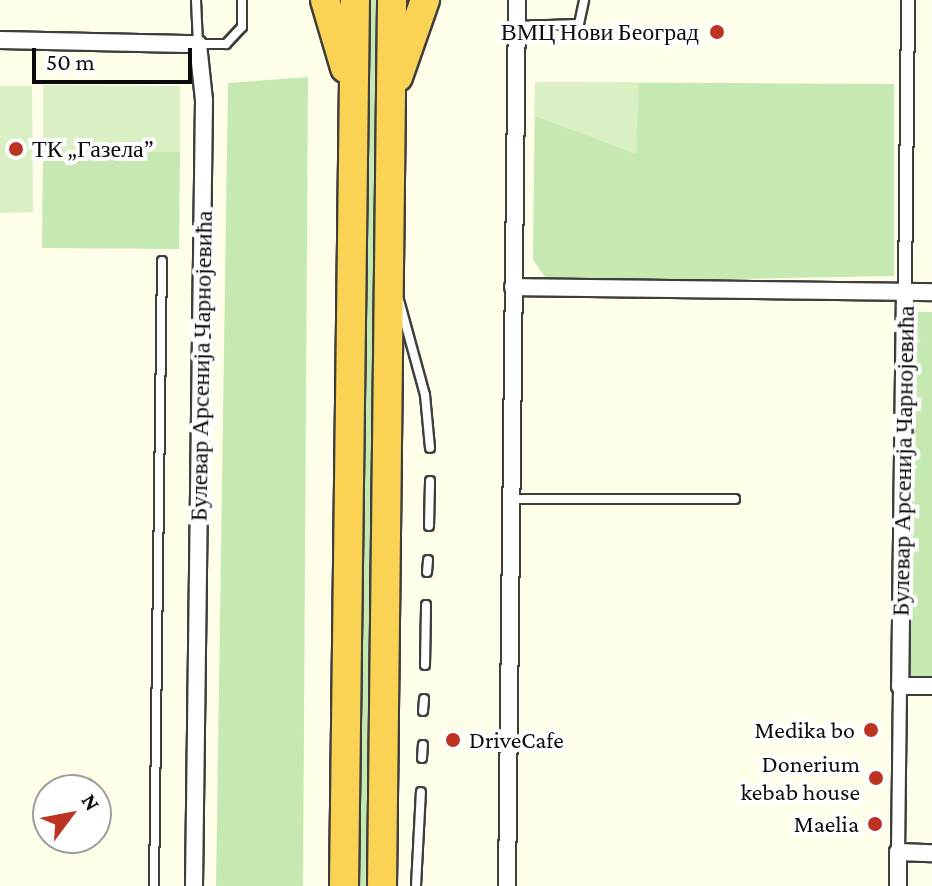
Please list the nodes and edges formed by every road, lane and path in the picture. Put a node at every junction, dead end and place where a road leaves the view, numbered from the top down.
1 (196, 0) edge
2 (242, 0) edge
3 (325, 0) edge
4 (355, 0) edge
5 (392, 0) edge
6 (425, 0) edge
7 (517, 0) edge
8 (584, 0) edge
9 (908, 0) edge
10 (516, 26) junction
11 (0, 40) edge
12 (198, 44) junction
13 (353, 94) junction
14 (391, 96) junction
15 (162, 261) dead end
16 (388, 282) junction
17 (513, 287) junction
18 (905, 291) junction
19 (932, 292) edge
20 (430, 448) dead end
21 (430, 481) dead end
22 (513, 499) junction
23 (735, 499) dead end
24 (429, 526) dead end
25 (428, 560) dead end
26 (427, 572) dead end
27 (426, 605) dead end
28 (425, 665) dead end
29 (900, 686) junction
30 (932, 686) edge
31 (424, 699) dead end
32 (423, 711) dead end
33 (423, 745) dead end
34 (422, 758) dead end
35 (421, 792) dead end
36 (898, 852) junction
37 (932, 853) edge
38 (154, 886) edge
39 (194, 886) edge
40 (344, 886) edge
41 (382, 886) edge
42 (416, 886) edge
43 (507, 886) edge
44 (898, 886) edge

1 - 12 lane
2 - 12 lane
3 - 13 highway
4 - 13 highway
5 - 14 highway
6 - 14 highway
7 - 10 street
8 - 10 lane
9 - 18 street
10 - 17 street
11 - 12 street
12 - 39 street, Булевар Арсенија Чарнојевића
13 - 40 highway
14 - 16 highway
15 - 38 lane
16 - 20 lane
16 - 41 highway
17 - 18 street, Булевар Арсенија Чарнојевића
17 - 22 street
18 - 19 street
18 - 29 street, Булевар Арсенија Чарнојевића
21 - 24 lane
22 - 23 lane
22 - 43 street
25 - 26 lane
27 - 28 lane
29 - 30 street
29 - 36 street
31 - 32 lane
33 - 34 lane
35 - 42 lane
36 - 37 street
36 - 44 street

